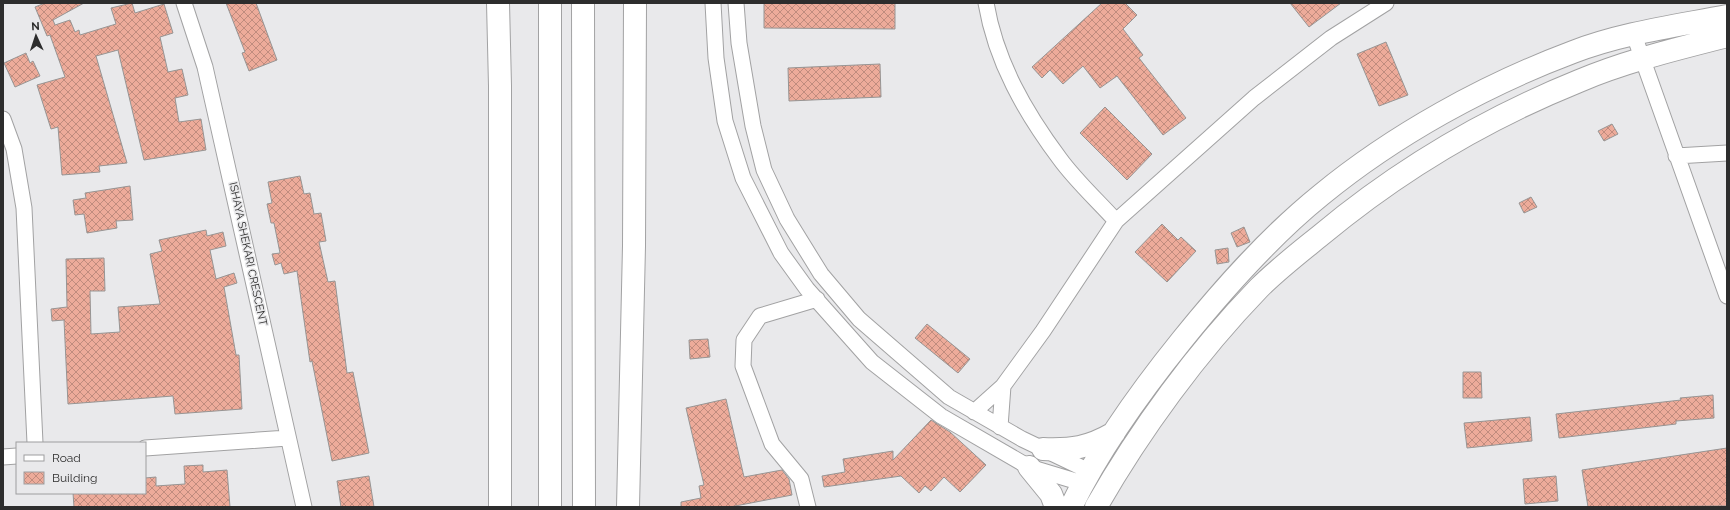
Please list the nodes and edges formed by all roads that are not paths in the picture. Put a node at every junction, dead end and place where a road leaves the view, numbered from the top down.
1 (184, 3) edge
2 (498, 3) edge
3 (550, 3) edge
4 (583, 3) edge
5 (635, 3) edge
6 (713, 3) edge
7 (736, 3) edge
8 (986, 3) edge
9 (1386, 3) edge
10 (1727, 16) edge
11 (1634, 35) junction
12 (1727, 36) edge
13 (1642, 58) junction
14 (3, 119) edge
15 (1727, 152) edge
16 (1676, 156) junction
17 (1116, 221) junction
18 (1727, 296) edge
19 (816, 299) junction
20 (1003, 386) junction
21 (974, 412) junction
22 (1000, 427) junction
23 (1115, 432) junction
24 (288, 438) junction
25 (35, 442) edge
26 (146, 448) edge
27 (1043, 449) junction
28 (16, 456) edge
29 (3, 457) edge
30 (1122, 465) junction
31 (1029, 467) junction
32 (1088, 478) junction
33 (304, 507) edge
34 (500, 507) edge
35 (550, 507) edge
36 (584, 507) edge
37 (628, 507) edge
38 (808, 507) edge
39 (1056, 507) edge
40 (1071, 507) edge
41 (1096, 507) edge

1 - 24 street, ISHAYA SHEKARI CRESCENT
2 - 34 main road
3 - 35 main road
4 - 36 main road
5 - 37 main road
6 - 19 street
7 - 21 street
8 - 17 street
9 - 17 street
10 - 11 main road
11 - 13 street
11 - 23 main road
12 - 13 main road
13 - 16 street
13 - 30 main road
14 - 25 street
15 - 16 street
16 - 18 street
17 - 20 street
19 - 31 street
19 - 38 street
20 - 21 street
20 - 22 street
21 - 22 street
22 - 27 street
23 - 27 main road
23 - 32 main road
24 - 26 street
24 - 33 street, ISHAYA SHEKARI CRESCENT
27 - 32 street
28 - 29 street
30 - 32 main road
30 - 41 main road
31 - 32 street
31 - 39 main road
32 - 40 main road
32 - 41 main road

